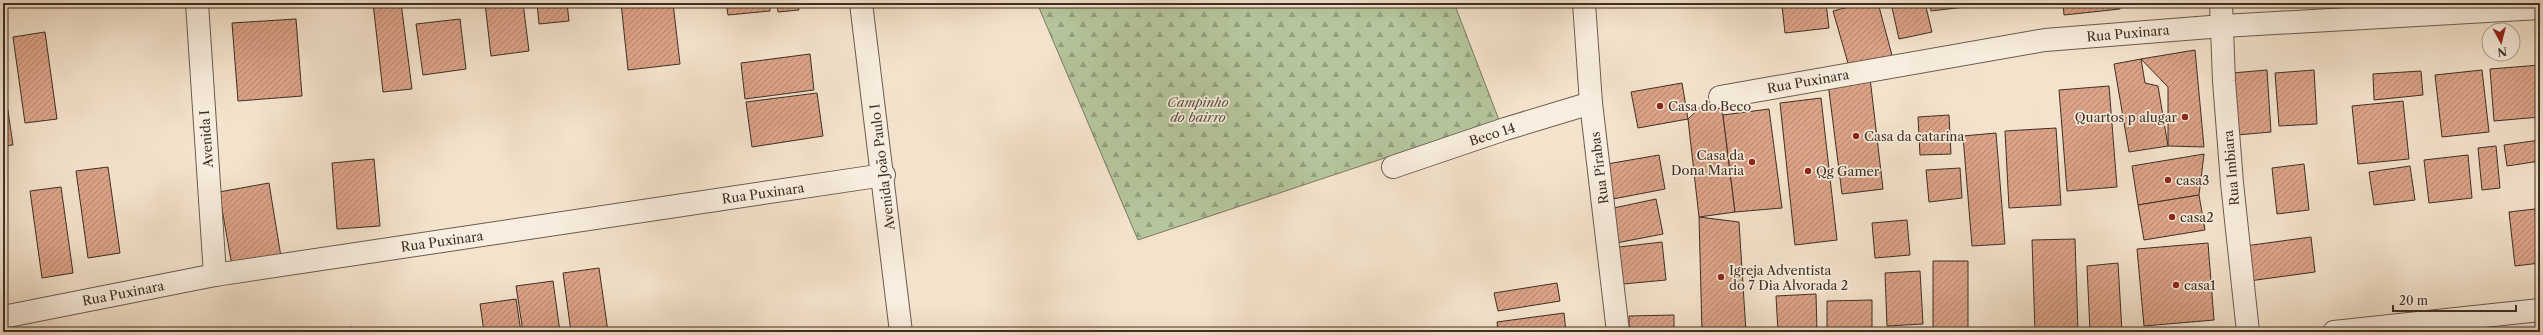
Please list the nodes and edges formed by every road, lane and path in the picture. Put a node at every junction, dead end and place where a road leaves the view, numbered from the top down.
1 (197, 3) edge
2 (861, 3) edge
3 (1584, 3) edge
4 (2221, 3) edge
5 (2540, 8) edge
6 (2223, 26) junction
7 (1720, 97) dead end
8 (1591, 103) junction
9 (1394, 167) dead end
10 (884, 175) junction
11 (215, 275) junction
12 (2540, 310) edge
13 (3, 317) edge
14 (901, 332) edge
15 (1618, 332) edge
16 (2248, 332) edge
17 (2334, 332) edge

1 - 11 street, Avenida I
2 - 10 street, Avenida João Paulo I
3 - 8 street, Rua Pirabas
4 - 6 street, Rua Imbiara
5 - 6 street, Rua Puxinara
6 - 7 street, Rua Puxinara
6 - 16 street, Rua Imbiara
8 - 9 street, Beco 14
8 - 15 street, Rua Pirabas
10 - 11 street, Rua Puxinara
10 - 14 street, Avenida João Paulo I
11 - 13 street, Rua Puxinara
12 - 17 street

